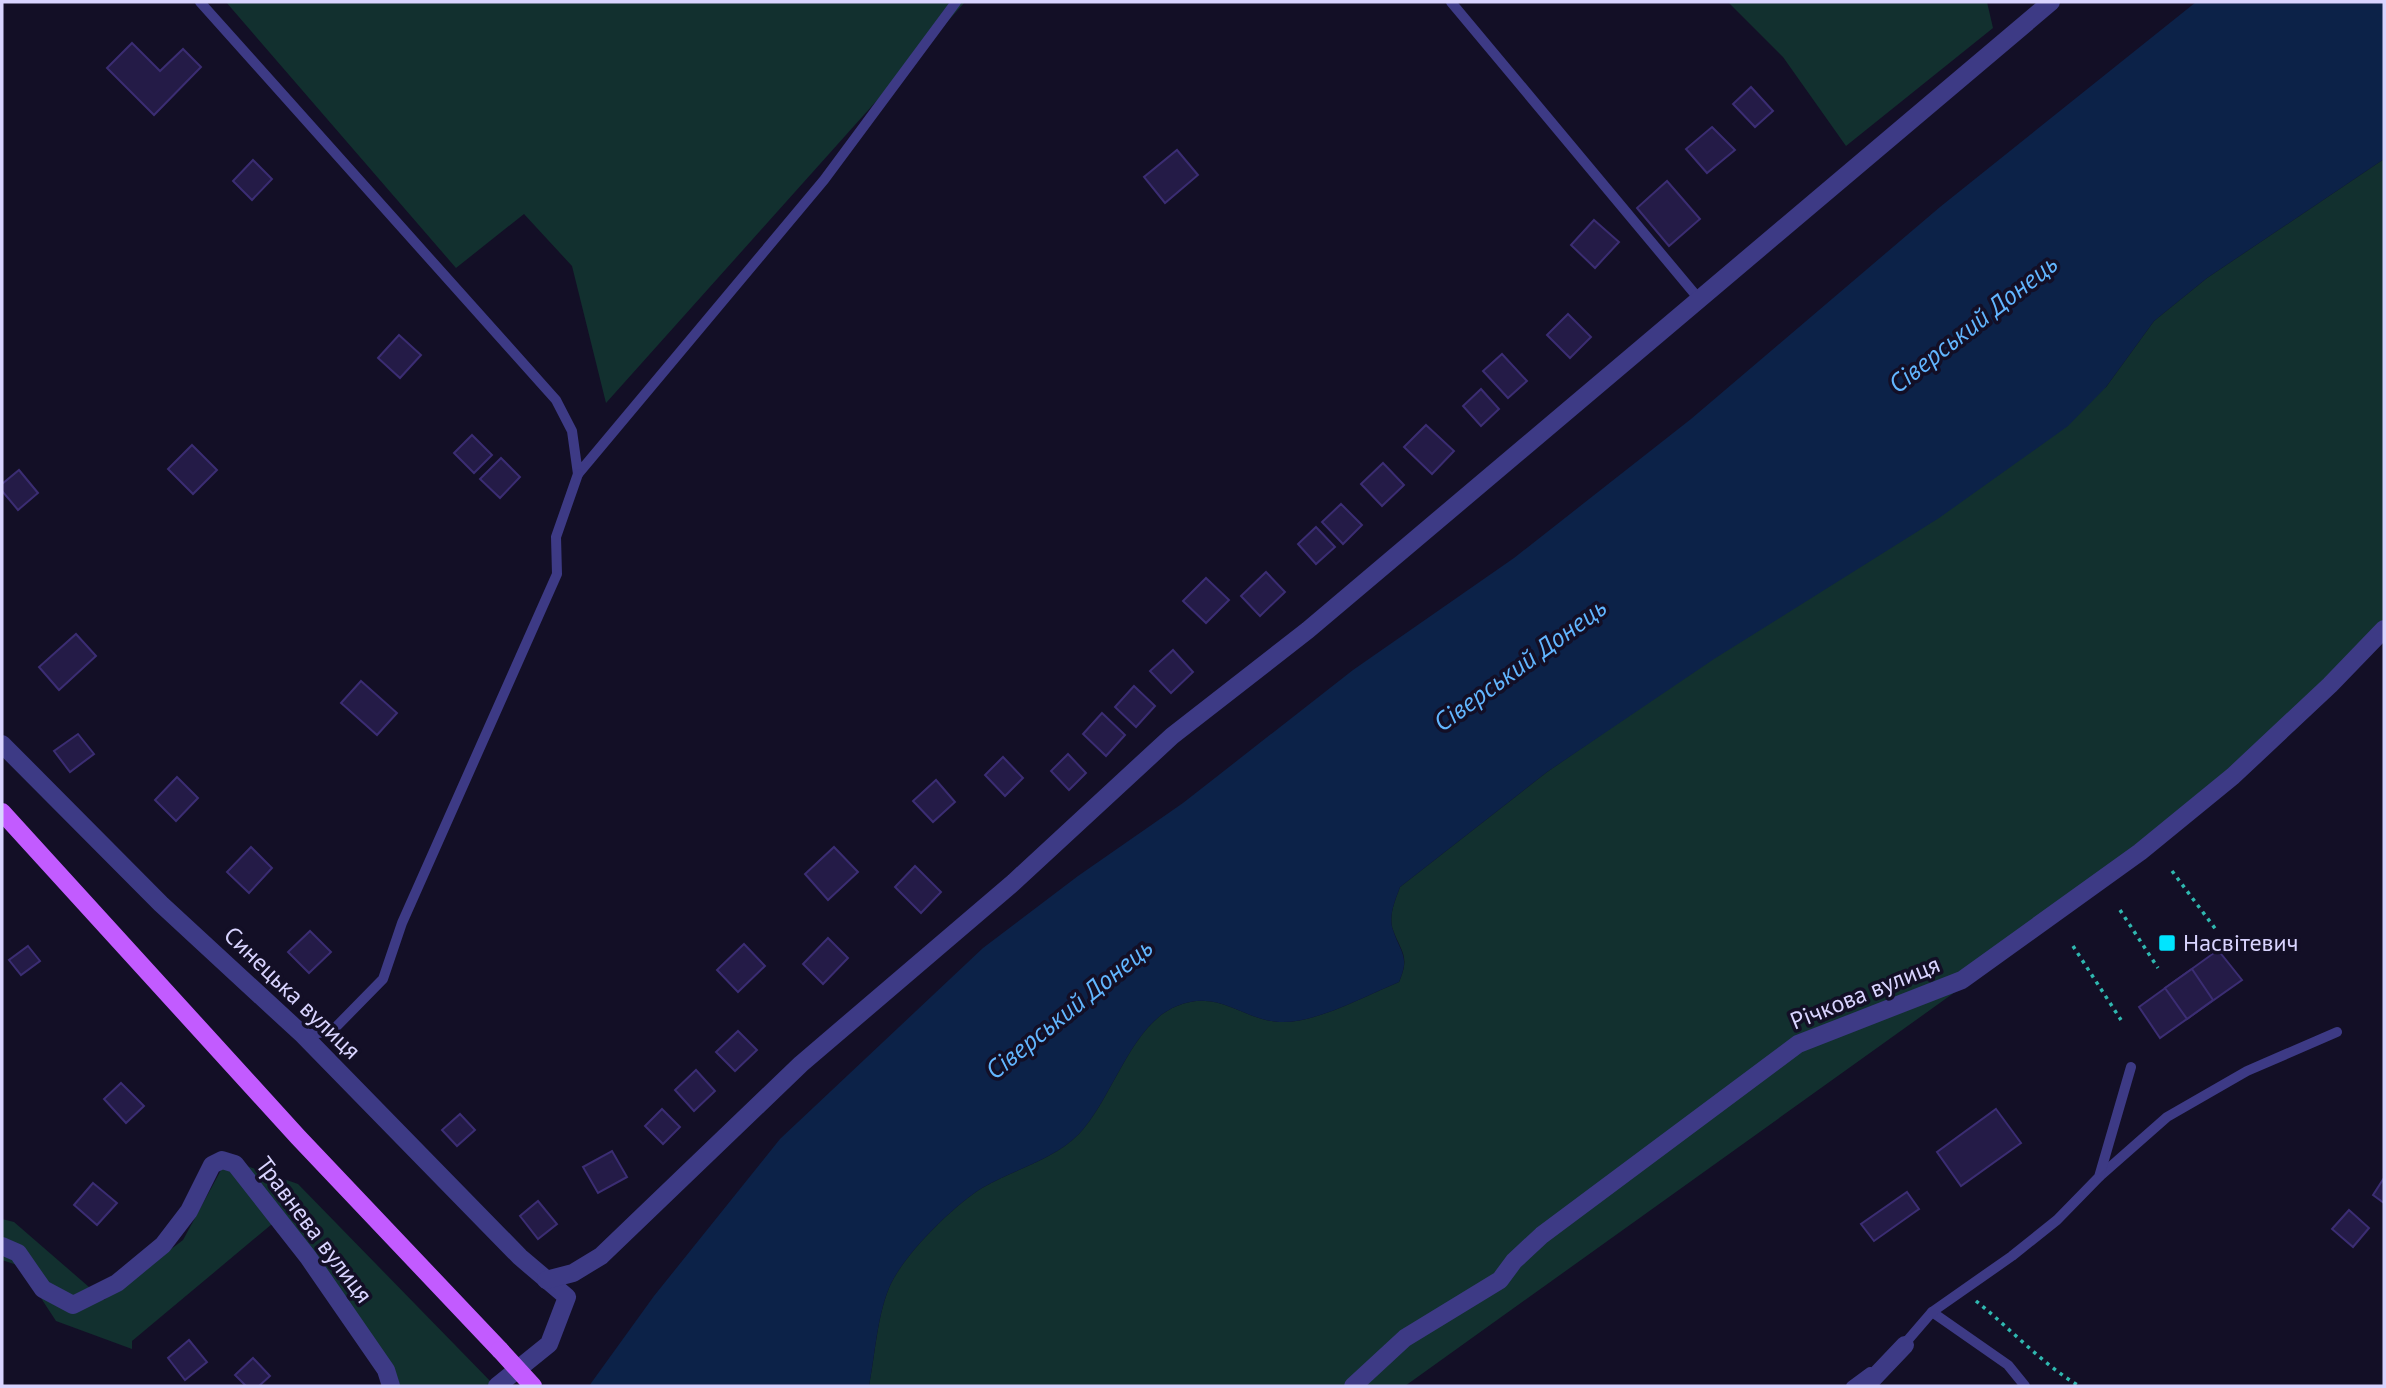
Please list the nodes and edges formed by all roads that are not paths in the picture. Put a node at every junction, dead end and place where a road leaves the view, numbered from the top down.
1 (200, 2) edge
2 (956, 2) edge
3 (1451, 2) edge
4 (2051, 2) edge
5 (1699, 299) junction
6 (578, 474) junction
7 (2384, 629) edge
8 (2, 744) edge
9 (2, 812) edge
10 (2337, 1032) dead end
11 (303, 1035) junction
12 (2131, 1067) dead end
13 (2099, 1177) junction
14 (2, 1246) edge
15 (546, 1280) junction
16 (1932, 1312) junction
17 (1905, 1345) junction
18 (391, 1386) edge
19 (497, 1386) edge
20 (533, 1386) edge
21 (1353, 1386) edge
22 (1851, 1386) edge
23 (1866, 1386) edge
24 (2025, 1386) edge

1 - 6 lane
2 - 6 lane
3 - 5 lane
4 - 5 street
5 - 15 street
6 - 11 lane
7 - 21 street, Річкова вулиця
8 - 11 street, Синецька вулиця
9 - 20 main road, bridge
10 - 13 lane
11 - 15 street, Синецька вулиця
12 - 13 lane
13 - 16 lane
14 - 18 street, Травнева вулиця
15 - 19 street, Синецька вулиця
16 - 17 lane
16 - 24 lane
17 - 22 lane
17 - 23 street

